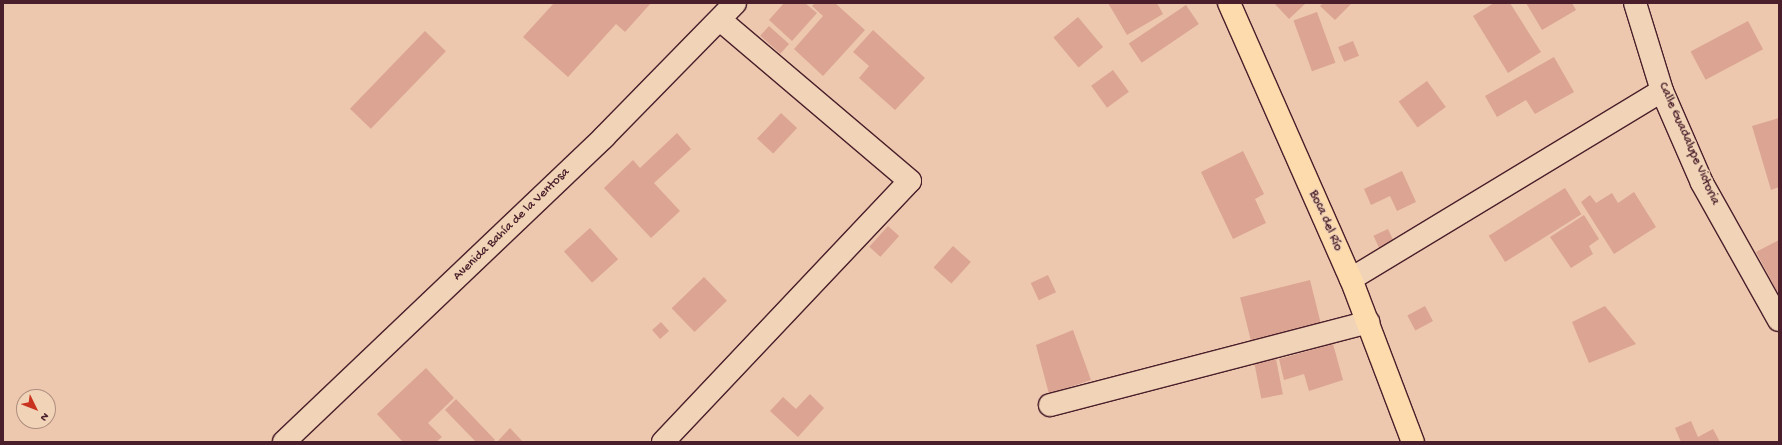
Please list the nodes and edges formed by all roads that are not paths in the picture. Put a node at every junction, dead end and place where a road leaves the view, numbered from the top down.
1 (735, 3) edge
2 (1229, 3) edge
3 (1635, 3) edge
4 (720, 20) junction
5 (1662, 91) junction
6 (1351, 279) junction
7 (1778, 317) edge
8 (1368, 322) junction
9 (1050, 405) dead end
10 (284, 442) edge
11 (663, 442) edge
12 (1414, 442) edge

1 - 4 street, Avenida Bahía de la Ventosa
2 - 6 main road, Boca del Río
3 - 5 street, Calle Guadalupe Victoria
4 - 10 street, Avenida Bahía de la Ventosa
4 - 11 street
5 - 6 street
5 - 7 street, Calle Guadalupe Victoria
6 - 8 main road, Boca del Río
8 - 9 street
8 - 12 main road, Boca del Río

